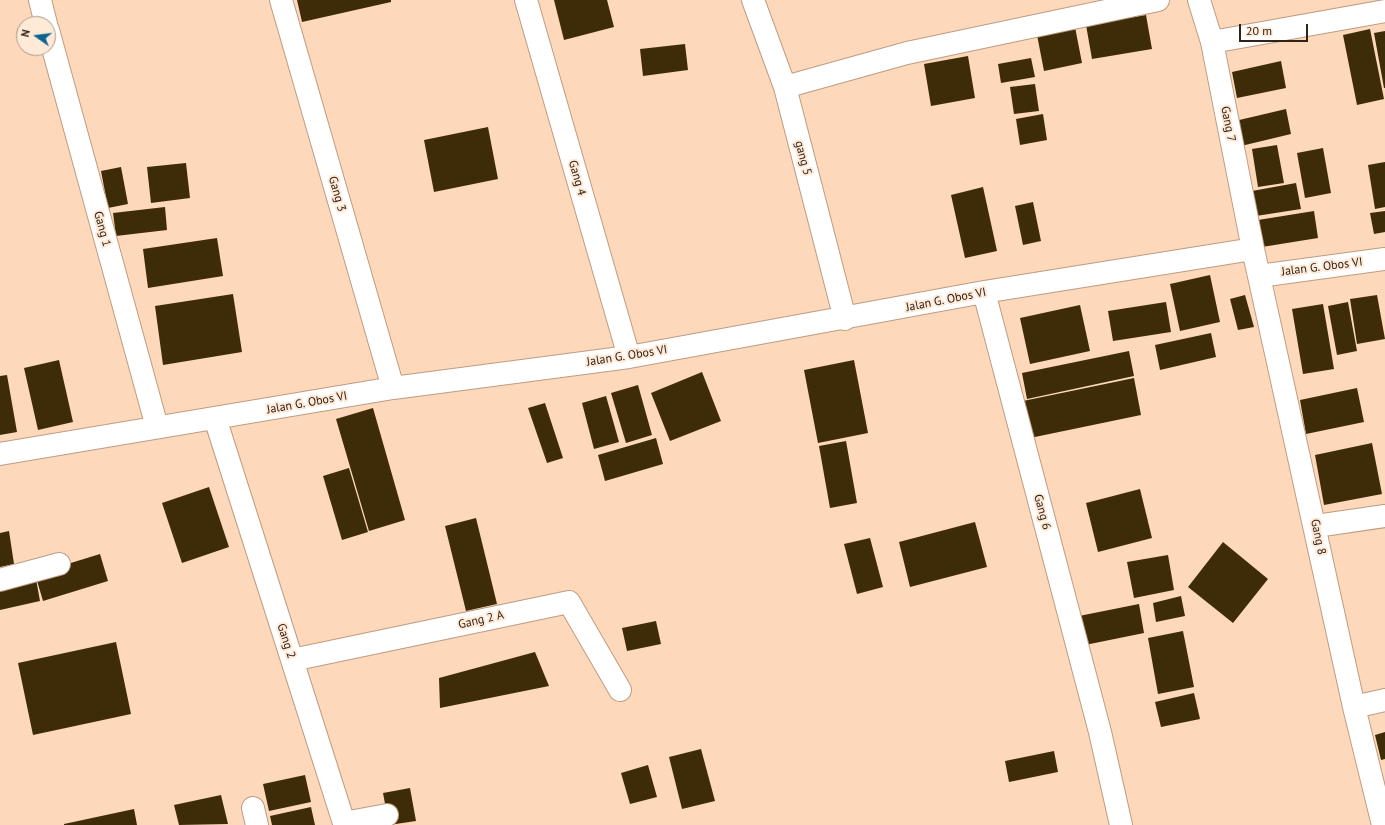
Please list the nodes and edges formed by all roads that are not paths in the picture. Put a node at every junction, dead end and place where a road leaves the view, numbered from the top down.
1 (40, 0) edge
2 (282, 0) edge
3 (526, 0) edge
4 (753, 0) edge
5 (1158, 0) edge
6 (1199, 0) edge
7 (1385, 11) edge
8 (44, 16) edge
9 (1212, 42) junction
10 (55, 56) edge
11 (785, 88) junction
12 (1253, 249) junction
13 (1385, 259) edge
14 (1259, 276) junction
15 (984, 292) junction
16 (845, 319) junction
17 (628, 357) junction
18 (393, 388) junction
19 (215, 418) junction
20 (157, 427) junction
21 (0, 454) edge
22 (1385, 516) edge
23 (1316, 526) junction
24 (59, 564) dead end
25 (0, 580) edge
26 (292, 660) junction
27 (620, 690) dead end
28 (1385, 700) edge
29 (1354, 706) junction
30 (387, 815) dead end
31 (1121, 825) edge
32 (1383, 825) edge

1 - 8 street
2 - 18 street, Gang 3
3 - 17 street, Gang 4
4 - 11 street, gang 5
5 - 11 street
6 - 9 street, Gang 7
7 - 9 street
9 - 12 street, Gang 7
10 - 20 street, Gang 1
11 - 16 street, gang 5
12 - 14 street, Gang 8
12 - 15 street, Jalan G. Obos VI
13 - 14 street, Jalan G. Obos VI
14 - 23 street, Gang 8
15 - 16 street, Jalan G. Obos VI
15 - 31 street, Gang 6
16 - 17 street, Jalan G. Obos VI
17 - 18 street, Jalan G. Obos VI
18 - 19 street, Jalan G. Obos VI
19 - 20 street, Jalan G. Obos VI
19 - 26 street, Gang 2
20 - 21 street, Jalan G. Obos VI
22 - 23 street
23 - 29 street, Gang 8
24 - 25 street
26 - 27 street, Gang 2 A
26 - 30 street, Gang 2
28 - 29 street
29 - 32 street, Gang 8

